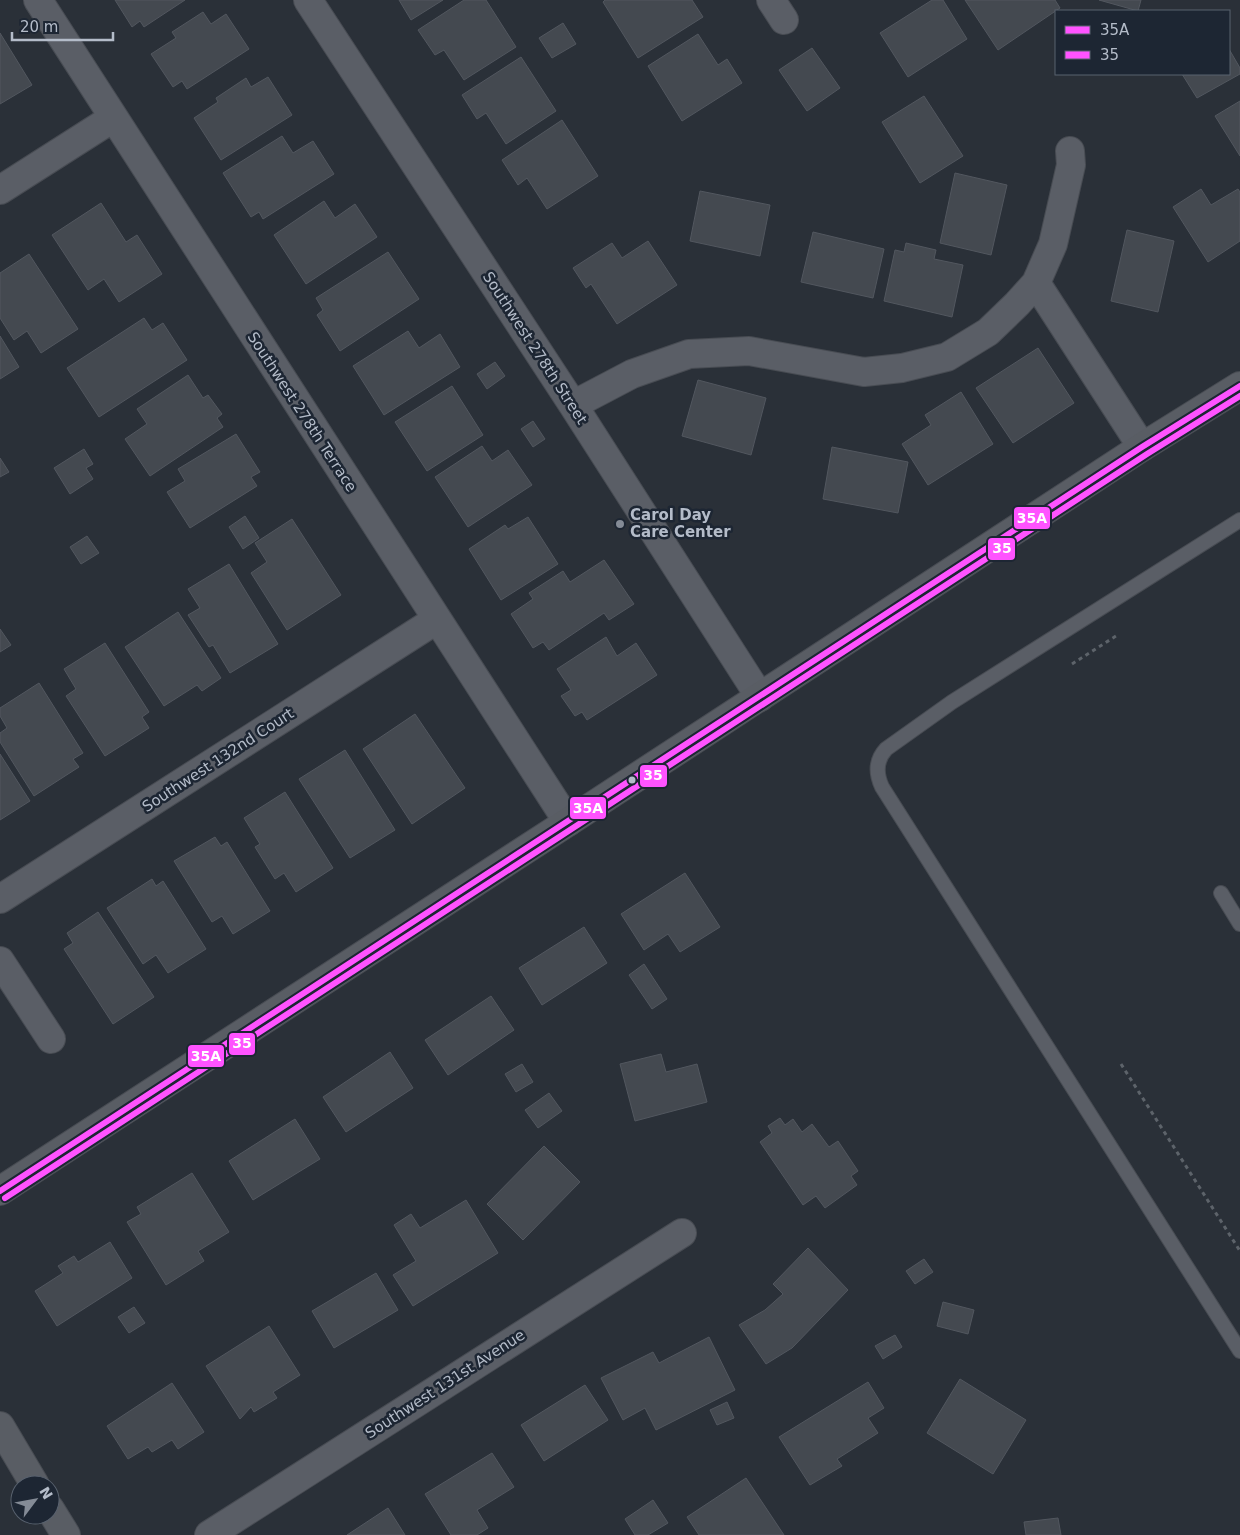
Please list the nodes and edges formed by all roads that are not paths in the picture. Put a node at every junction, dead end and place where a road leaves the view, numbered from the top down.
1 (38, 0) edge
2 (308, 0) edge
3 (113, 118) junction
4 (1070, 151) dead end
5 (0, 190) edge
6 (1036, 283) junction
7 (1240, 386) edge
8 (573, 405) junction
9 (1142, 446) junction
10 (1240, 520) edge
11 (436, 620) junction
12 (760, 697) junction
13 (568, 822) junction
14 (1220, 893) dead end
15 (0, 900) edge
16 (1240, 924) edge
17 (0, 961) edge
18 (51, 1039) dead end
19 (0, 1191) edge
20 (682, 1233) dead end
21 (1240, 1351) edge
22 (0, 1426) edge
23 (29, 1475) edge
24 (209, 1535) edge

1 - 3 street, Southwest 278th Terrace
2 - 8 street, Southwest 278th Street
3 - 5 street
3 - 11 street, Southwest 278th Terrace
4 - 6 street
6 - 8 street
6 - 9 street
7 - 9 street
8 - 12 street, Southwest 278th Street
9 - 12 street
10 - 21 lane
11 - 13 street, Southwest 278th Terrace
11 - 15 street, Southwest 132nd Court
12 - 13 street
13 - 19 street
14 - 16 lane
17 - 18 street
20 - 24 street, Southwest 131st Avenue
22 - 23 street

